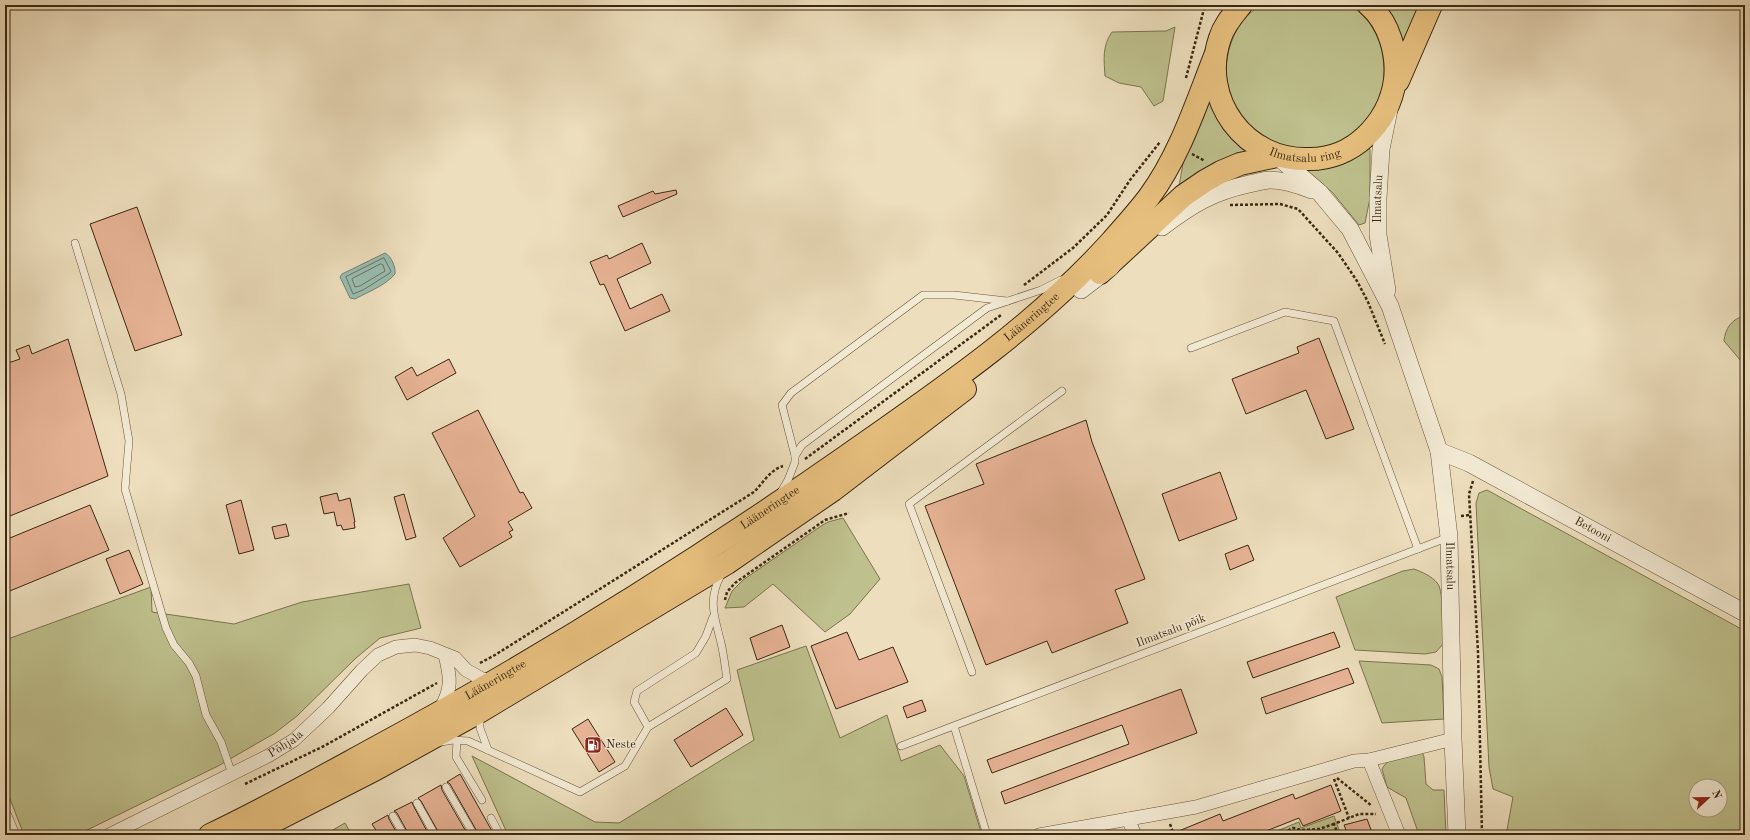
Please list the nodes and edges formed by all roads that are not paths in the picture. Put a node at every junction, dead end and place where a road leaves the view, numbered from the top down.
1 (1369, 5) edge
2 (1430, 5) edge
3 (1234, 10) edge
4 (1215, 56) junction
5 (1393, 91) junction
6 (1277, 156) junction
7 (1218, 184) junction
8 (1320, 193) junction
9 (75, 243) dead end
10 (1109, 244) junction
11 (1011, 300) junction
12 (1390, 306) junction
13 (1192, 348) dead end
14 (1062, 391) dead end
15 (1439, 451) junction
16 (795, 459) junction
17 (762, 513) junction
18 (1449, 537) junction
19 (1418, 549) junction
20 (727, 563) junction
21 (1745, 613) edge
22 (714, 618) junction
23 (445, 655) junction
24 (972, 672) dead end
25 (487, 698) junction
26 (438, 714) junction
27 (954, 726) junction
28 (648, 727) junction
29 (1453, 739) junction
30 (457, 741) junction
31 (901, 746) dead end
32 (488, 750) junction
33 (1369, 760) junction
34 (376, 769) junction
35 (232, 774) junction
36 (446, 787) dead end
37 (482, 800) dead end
38 (417, 803) dead end
39 (5, 816) edge
40 (393, 816) dead end
41 (491, 818) dead end
42 (1128, 819) junction
43 (1394, 832) edge
44 (13, 835) edge
45 (109, 835) edge
46 (210, 835) edge
47 (247, 835) edge
48 (404, 835) edge
49 (435, 835) edge
50 (474, 835) edge
51 (500, 835) edge
52 (987, 835) edge
53 (1038, 835) edge
54 (1135, 835) edge
55 (1457, 835) edge

1 - 5 highway, Ilmatsalu ring
2 - 5 highway
3 - 4 highway, Ilmatsalu ring
4 - 6 highway, Ilmatsalu ring
4 - 10 highway, Lääneringtee
5 - 6 highway, Ilmatsalu ring
5 - 12 street, Ilmatsalu
6 - 7 highway, Lääneringtee
6 - 8 street, Ilmatsalu
7 - 8 street
7 - 20 highway, Lääneringtee
8 - 12 street, Ilmatsalu
9 - 35 lane
10 - 11 lane
10 - 17 highway, Lääneringtee
11 - 16 lane
11 - 16 lane
12 - 15 street, Ilmatsalu
13 - 19 lane
14 - 24 lane
15 - 18 street, Ilmatsalu
15 - 21 street, Betooni
16 - 17 lane
17 - 25 highway, Lääneringtee
18 - 19 lane, Ilmatsalu põik
18 - 29 street, Ilmatsalu
19 - 27 lane, Ilmatsalu põik
20 - 22 lane
20 - 25 highway, Lääneringtee
22 - 28 lane
22 - 28 lane
23 - 25 street, Põhjala
23 - 26 street
23 - 35 street, Põhjala
25 - 26 highway, Lääneringtee
25 - 32 lane
25 - 34 highway, Lääneringtee
26 - 46 highway, Lääneringtee
27 - 31 lane, Ilmatsalu põik
27 - 52 lane
28 - 32 lane
29 - 33 street
29 - 55 street, Ilmatsalu
30 - 32 lane
30 - 34 lane
30 - 37 lane
33 - 42 street
33 - 43 street
34 - 47 highway, Lääneringtee
35 - 45 street, Põhjala
36 - 50 lane
38 - 49 lane
39 - 44 street
40 - 48 lane
41 - 51 lane
42 - 53 street
42 - 54 street

